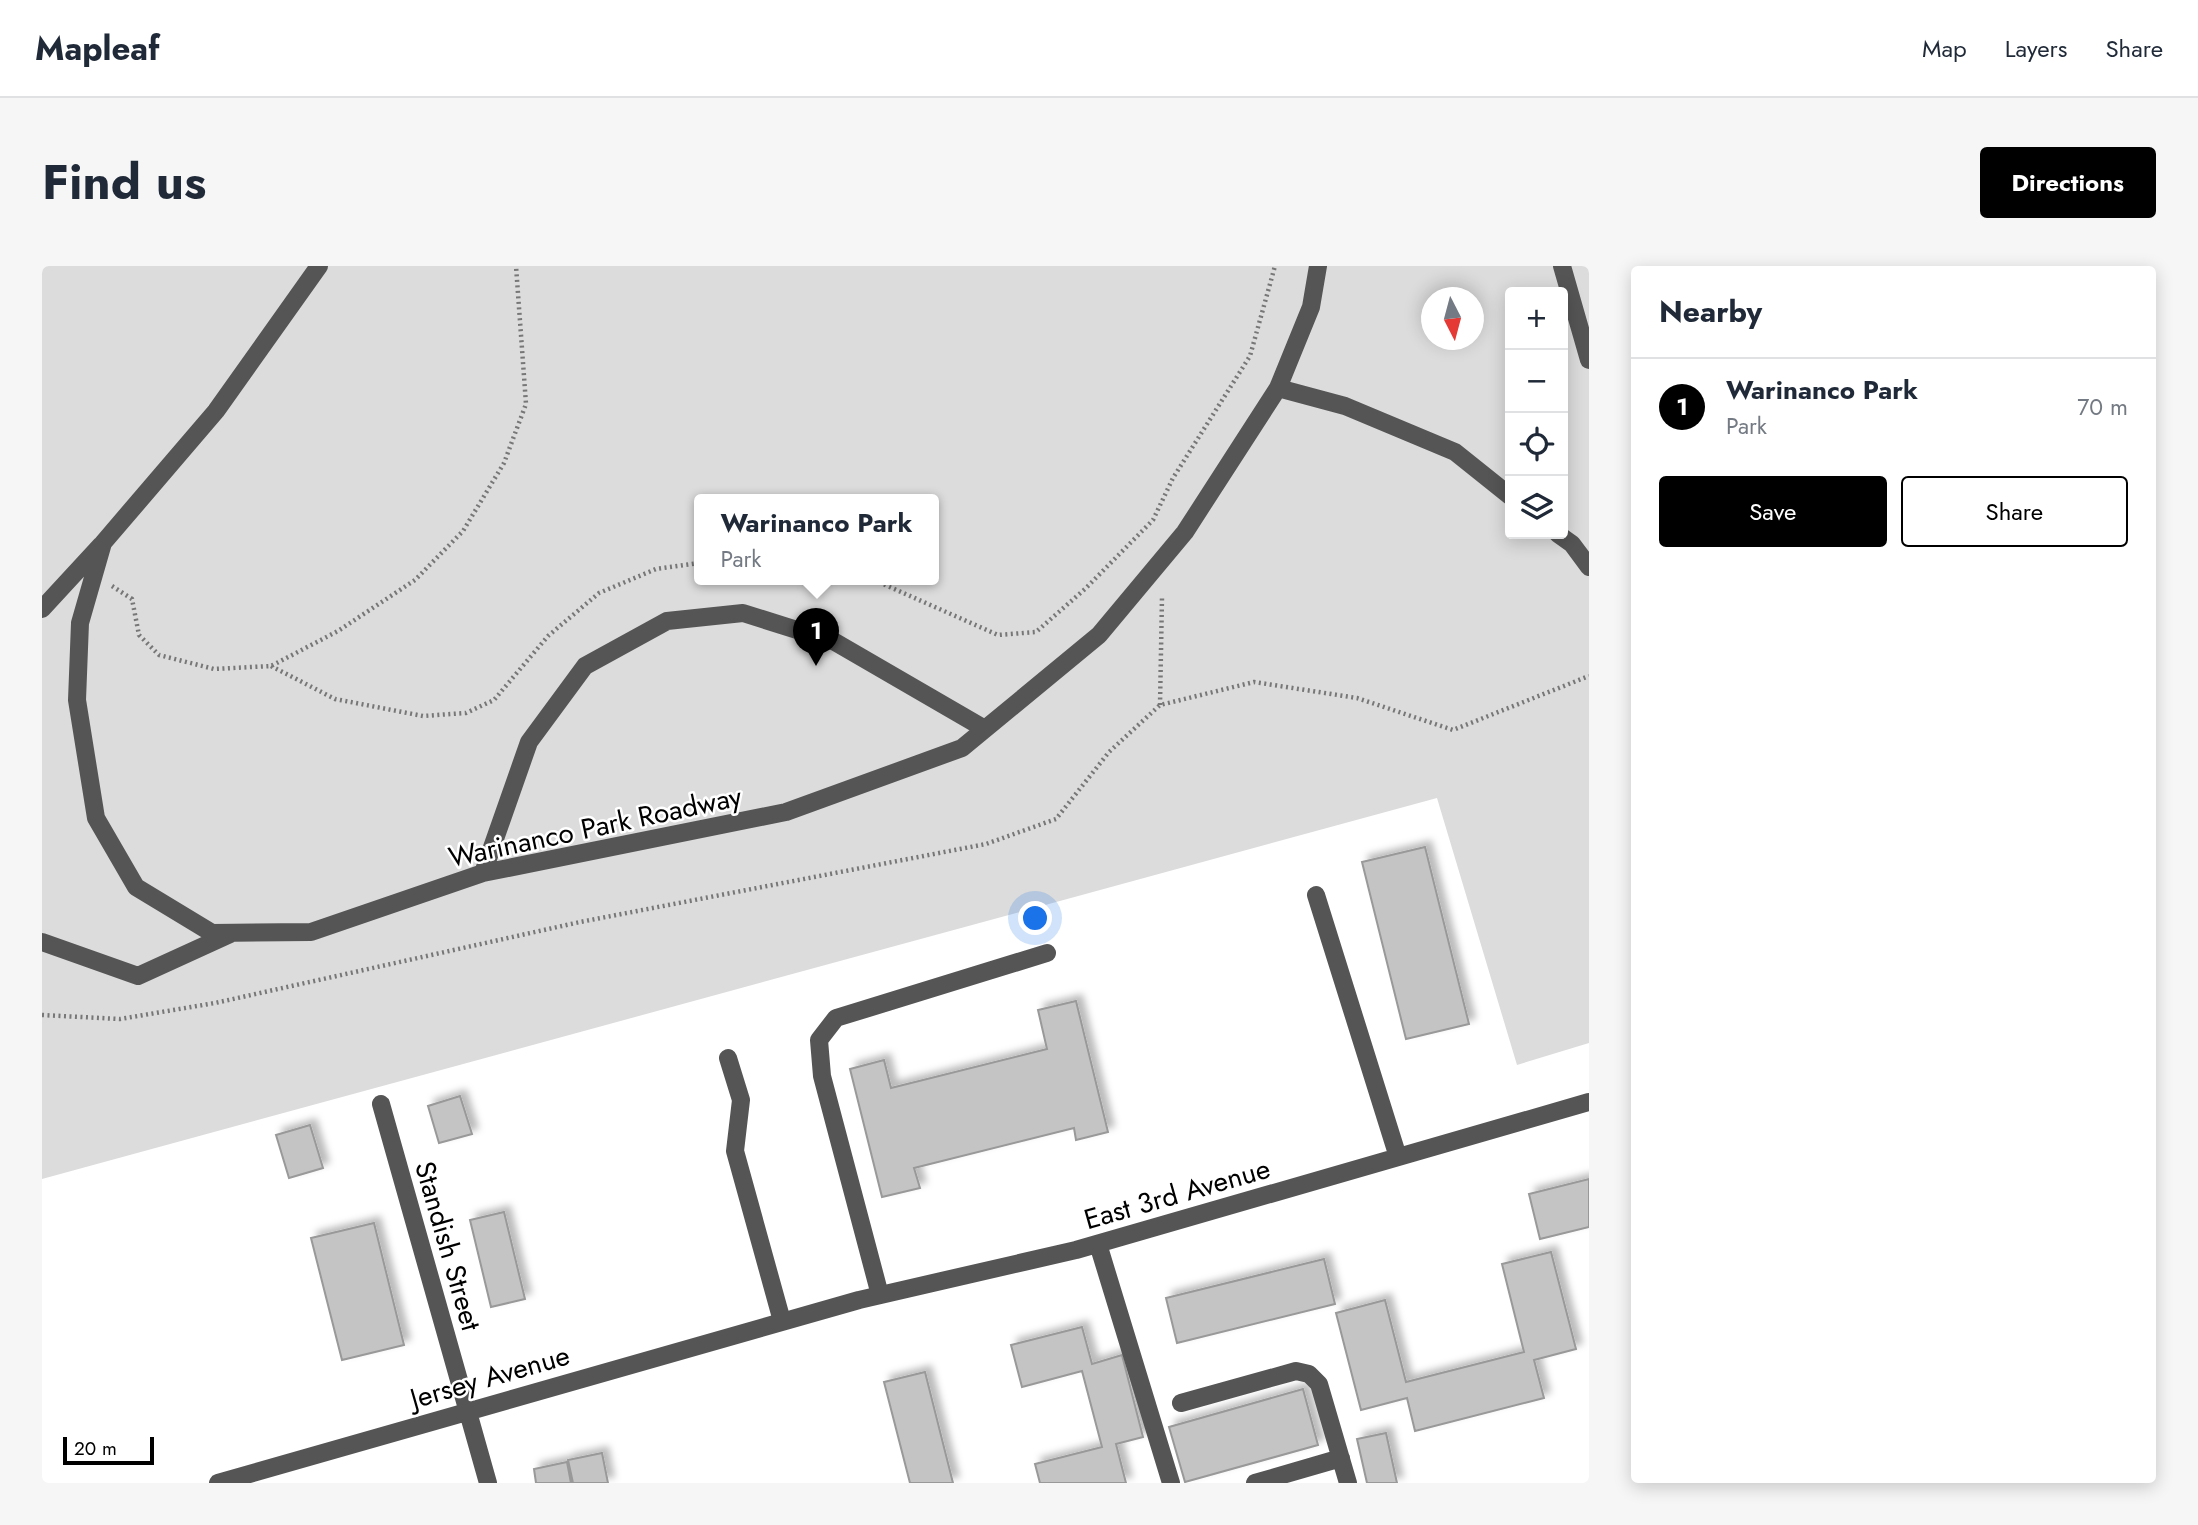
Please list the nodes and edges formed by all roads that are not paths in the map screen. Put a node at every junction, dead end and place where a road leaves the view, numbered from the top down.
1 (318, 266) edge
2 (1318, 266) edge
3 (1562, 266) edge
4 (1589, 360) edge
5 (1278, 388) junction
6 (1505, 492) edge
7 (1566, 539) edge
8 (103, 543) junction
9 (1589, 567) edge
10 (42, 609) edge
11 (985, 729) junction
12 (483, 873) junction
13 (1316, 895) dead end
14 (233, 933) junction
15 (42, 942) edge
16 (1047, 953) dead end
17 (728, 1058) dead end
18 (1589, 1102) edge
19 (382, 1104) dead end
20 (1398, 1157) junction
21 (1098, 1244) junction
22 (880, 1295) junction
23 (779, 1322) junction
24 (1181, 1403) dead end
25 (467, 1411) junction
26 (1341, 1458) junction
27 (273, 1475) edge
28 (218, 1483) edge
29 (488, 1483) edge
30 (1171, 1483) edge
31 (1255, 1483) edge
32 (1348, 1483) edge

1 - 8 street, Warinanco Park Roadway
2 - 5 street, Warinanco Park Roadway
3 - 4 street
5 - 6 street
5 - 11 street, Warinanco Park Roadway
7 - 9 street
8 - 10 street
8 - 14 street, Warinanco Park Roadway
11 - 12 street, Warinanco Park Roadway
11 - 12 street
12 - 14 street, Warinanco Park Roadway
13 - 20 street
14 - 15 street
16 - 22 street
17 - 23 street
18 - 20 street, East 3rd Avenue
19 - 25 street, Standish Street
20 - 21 street, East 3rd Avenue
21 - 22 street, East 3rd Avenue
21 - 30 street
22 - 23 street, East 3rd Avenue
23 - 25 street, Jersey Avenue
24 - 26 street
25 - 27 street, Jersey Avenue
25 - 29 street, Standish Street
26 - 31 street
26 - 32 street
27 - 28 street, Jersey Avenue

